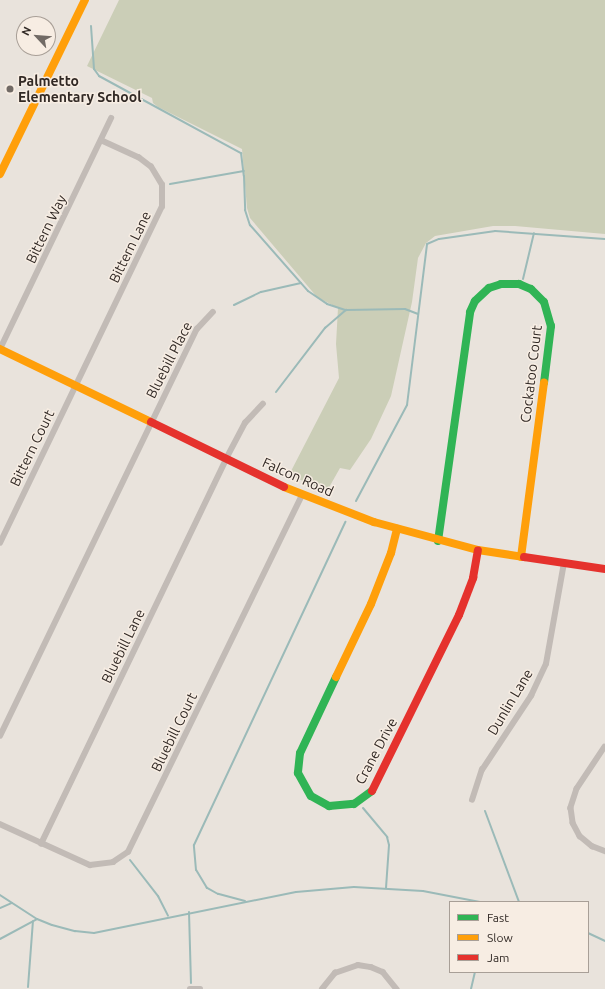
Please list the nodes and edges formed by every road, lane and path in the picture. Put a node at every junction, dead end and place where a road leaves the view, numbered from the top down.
1 (85, 0) edge
2 (111, 118) dead end
3 (102, 141) junction
4 (0, 174) edge
5 (213, 312) dead end
6 (0, 349) edge
7 (76, 386) junction
8 (263, 404) dead end
9 (151, 423) junction
10 (226, 459) junction
11 (302, 495) junction
12 (397, 530) junction
13 (438, 540) junction
14 (0, 543) edge
15 (478, 550) junction
16 (521, 557) junction
17 (564, 563) junction
18 (605, 568) edge
19 (0, 736) edge
20 (605, 747) edge
21 (472, 800) dead end
22 (0, 824) edge
23 (41, 844) junction
24 (605, 851) edge
25 (190, 989) edge
26 (200, 989) edge
27 (322, 989) edge
28 (397, 989) edge

1 - 4 street
2 - 3 street, Bittern Way
3 - 6 street, Bittern Way
3 - 7 street, Bittern Lane
5 - 9 street, Bluebill Place
6 - 7 street, Falcon Road
7 - 9 street, Falcon Road
7 - 14 street, Bittern Court
8 - 10 street, Bluebill Lane
9 - 10 street, Falcon Road
9 - 19 street
10 - 11 street, Falcon Road
10 - 23 street, Bluebill Lane
11 - 12 street, Falcon Road
11 - 23 street, Bluebill Court
12 - 13 street, Falcon Road
12 - 15 street, Crane Drive
13 - 15 street, Falcon Road
13 - 16 street, Cockatoo Court
15 - 16 street, Falcon Road
16 - 17 street, Falcon Road
17 - 18 street, Falcon Road
17 - 21 street, Dunlin Lane
20 - 24 street
22 - 23 street, Bluebill Court
25 - 26 street
27 - 28 street

